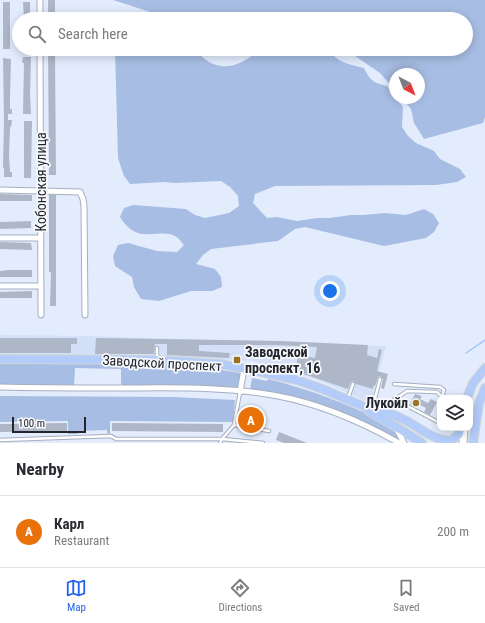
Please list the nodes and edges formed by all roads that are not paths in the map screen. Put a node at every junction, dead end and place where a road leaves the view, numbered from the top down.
1 (40, 0) edge
2 (40, 12) edge
3 (40, 56) edge
4 (0, 190) edge
5 (41, 190) junction
6 (0, 238) edge
7 (41, 238) junction
8 (0, 286) edge
9 (41, 286) junction
10 (41, 315) dead end
11 (85, 315) dead end
12 (157, 348) dead end
13 (0, 359) edge
14 (157, 360) junction
15 (485, 368) edge
16 (244, 369) junction
17 (380, 380) dead end
18 (353, 384) dead end
19 (394, 384) dead end
20 (0, 388) edge
21 (485, 388) edge
22 (240, 392) junction
23 (440, 395) edge
24 (443, 395) edge
25 (468, 395) edge
26 (348, 399) junction
27 (394, 399) junction
28 (372, 411) junction
29 (437, 421) edge
30 (234, 425) junction
31 (394, 426) junction
32 (270, 431) dead end
33 (459, 431) edge
34 (464, 431) edge
35 (428, 434) junction
36 (59, 439) junction
37 (222, 439) junction
38 (0, 440) edge
39 (116, 441) edge
40 (396, 442) edge
41 (59, 443) edge
42 (220, 443) edge
43 (263, 443) edge
44 (404, 443) edge
45 (422, 443) edge
46 (439, 443) edge
47 (463, 443) edge
48 (473, 443) edge

1 - 2 street
3 - 5 street, Кобонская улица
4 - 5 street
5 - 7 street, Кобонская улица
5 - 11 street
6 - 7 street
7 - 9 street, Кобонская улица
8 - 9 street
9 - 10 street, Кобонская улица
12 - 14 lane
13 - 14 main road, Заводской проспект
14 - 16 main road, Заводской проспект
15 - 25 main road
16 - 22 street
16 - 26 main road, Заводской проспект
17 - 28 lane
18 - 26 lane
19 - 24 lane
20 - 22 street
21 - 48 main road
22 - 30 lane
22 - 40 street
23 - 27 lane
26 - 28 main road, Заводской проспект
27 - 28 lane
27 - 29 lane
28 - 31 main road, Заводской проспект
28 - 35 main road, Заводской проспект
30 - 32 lane
30 - 37 lane
31 - 44 street
31 - 45 main road, Заводской проспект
33 - 35 main road
34 - 47 main road
35 - 46 main road, Заводской проспект
36 - 38 lane
36 - 39 lane
36 - 41 lane
37 - 39 lane
37 - 42 lane
37 - 43 lane

